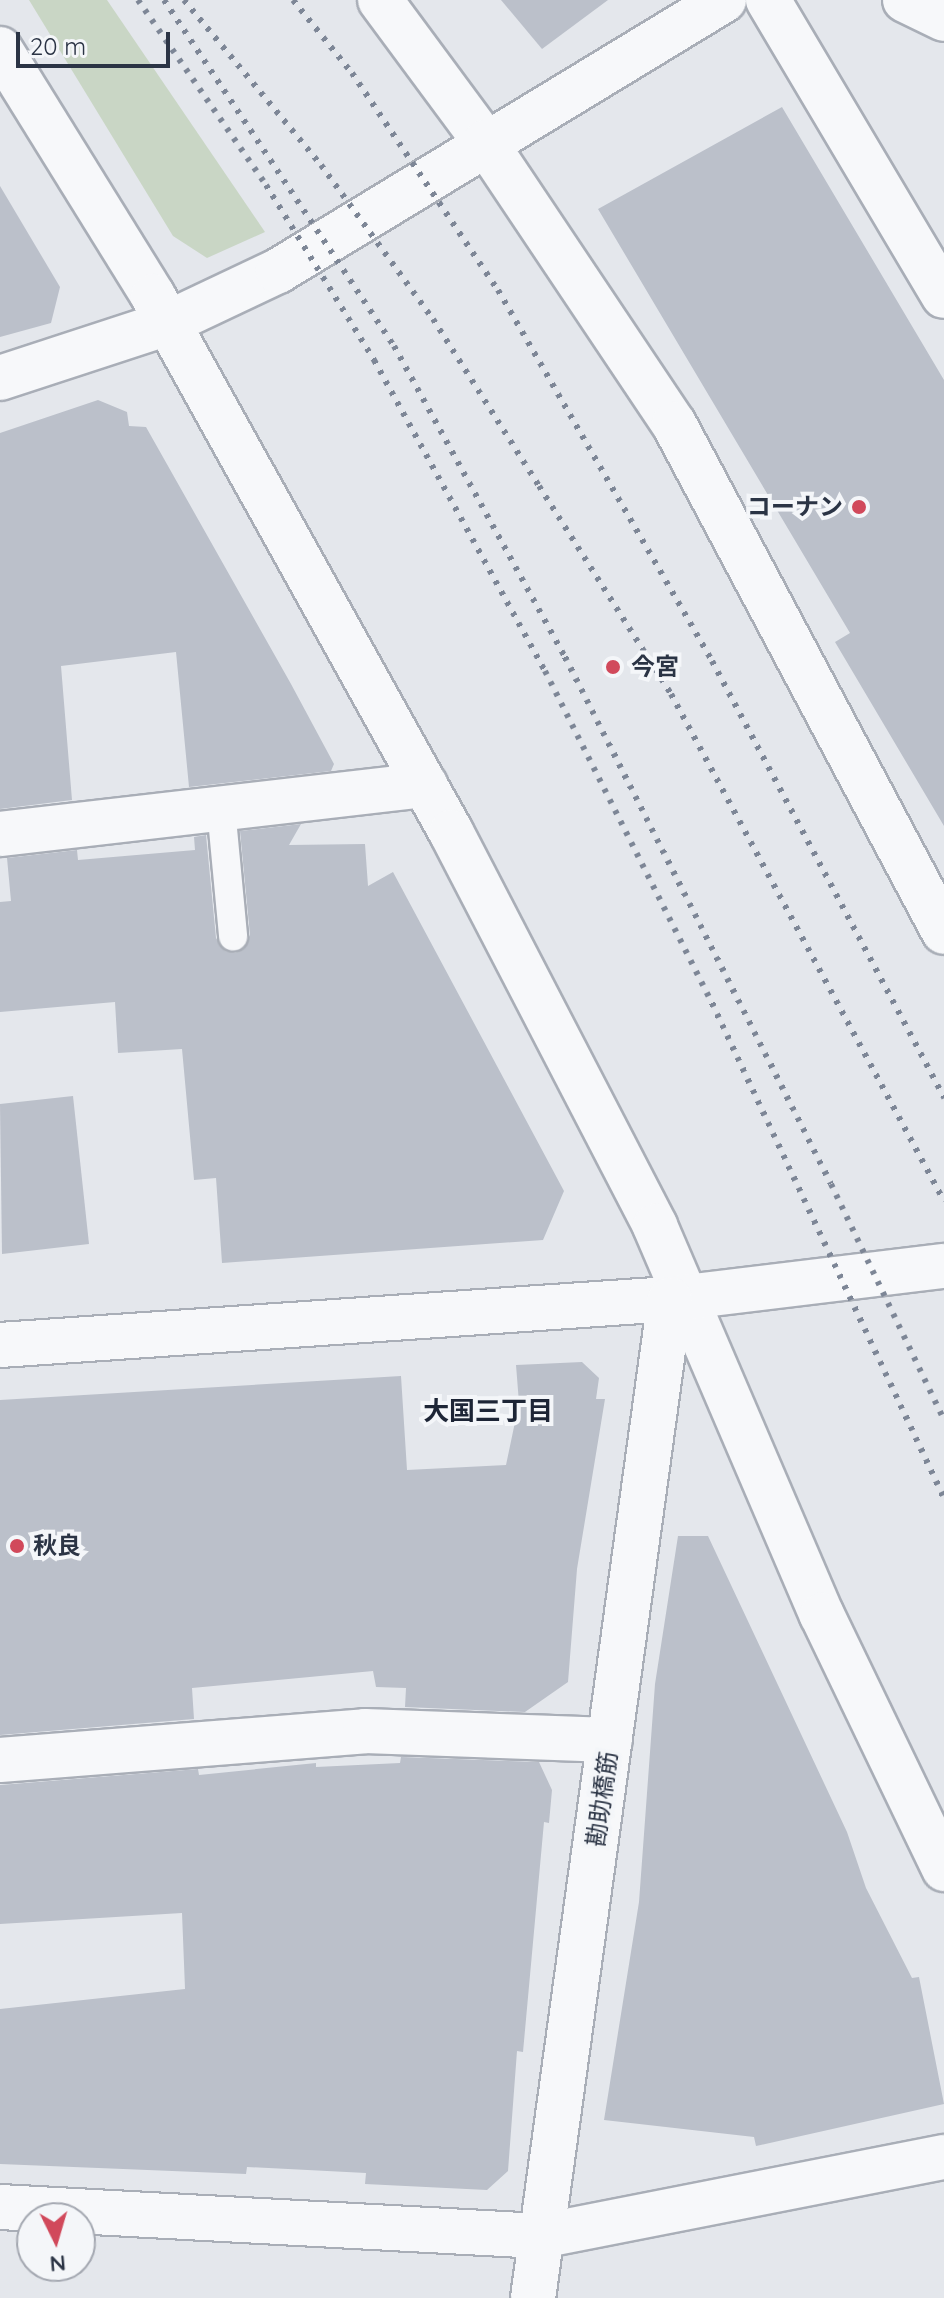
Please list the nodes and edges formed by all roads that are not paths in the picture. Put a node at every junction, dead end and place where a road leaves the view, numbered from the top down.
1 (380, 0) edge
2 (724, 0) edge
3 (768, 0) edge
4 (905, 0) edge
5 (944, 19) edge
6 (0, 49) edge
7 (485, 142) junction
8 (944, 296) edge
9 (168, 323) junction
10 (0, 378) edge
11 (425, 785) junction
12 (221, 808) junction
13 (0, 834) edge
14 (944, 932) edge
15 (233, 936) dead end
16 (944, 1266) edge
17 (678, 1299) junction
18 (0, 1345) edge
19 (610, 1740) junction
20 (0, 1760) edge
21 (944, 1869) edge
22 (944, 2157) edge
23 (0, 2207) edge
24 (541, 2236) junction
25 (533, 2298) edge

1 - 7 street
2 - 7 street
3 - 8 street
4 - 5 street
6 - 9 street
7 - 9 street
7 - 14 street
9 - 10 street
9 - 11 street
11 - 12 street
11 - 17 street
12 - 13 street
12 - 15 lane
16 - 17 street
17 - 18 street
17 - 19 street, 勘助橋筋
17 - 21 street
19 - 20 street
19 - 24 street, 勘助橋筋
22 - 24 street
23 - 24 street
24 - 25 street, 勘助橋筋

